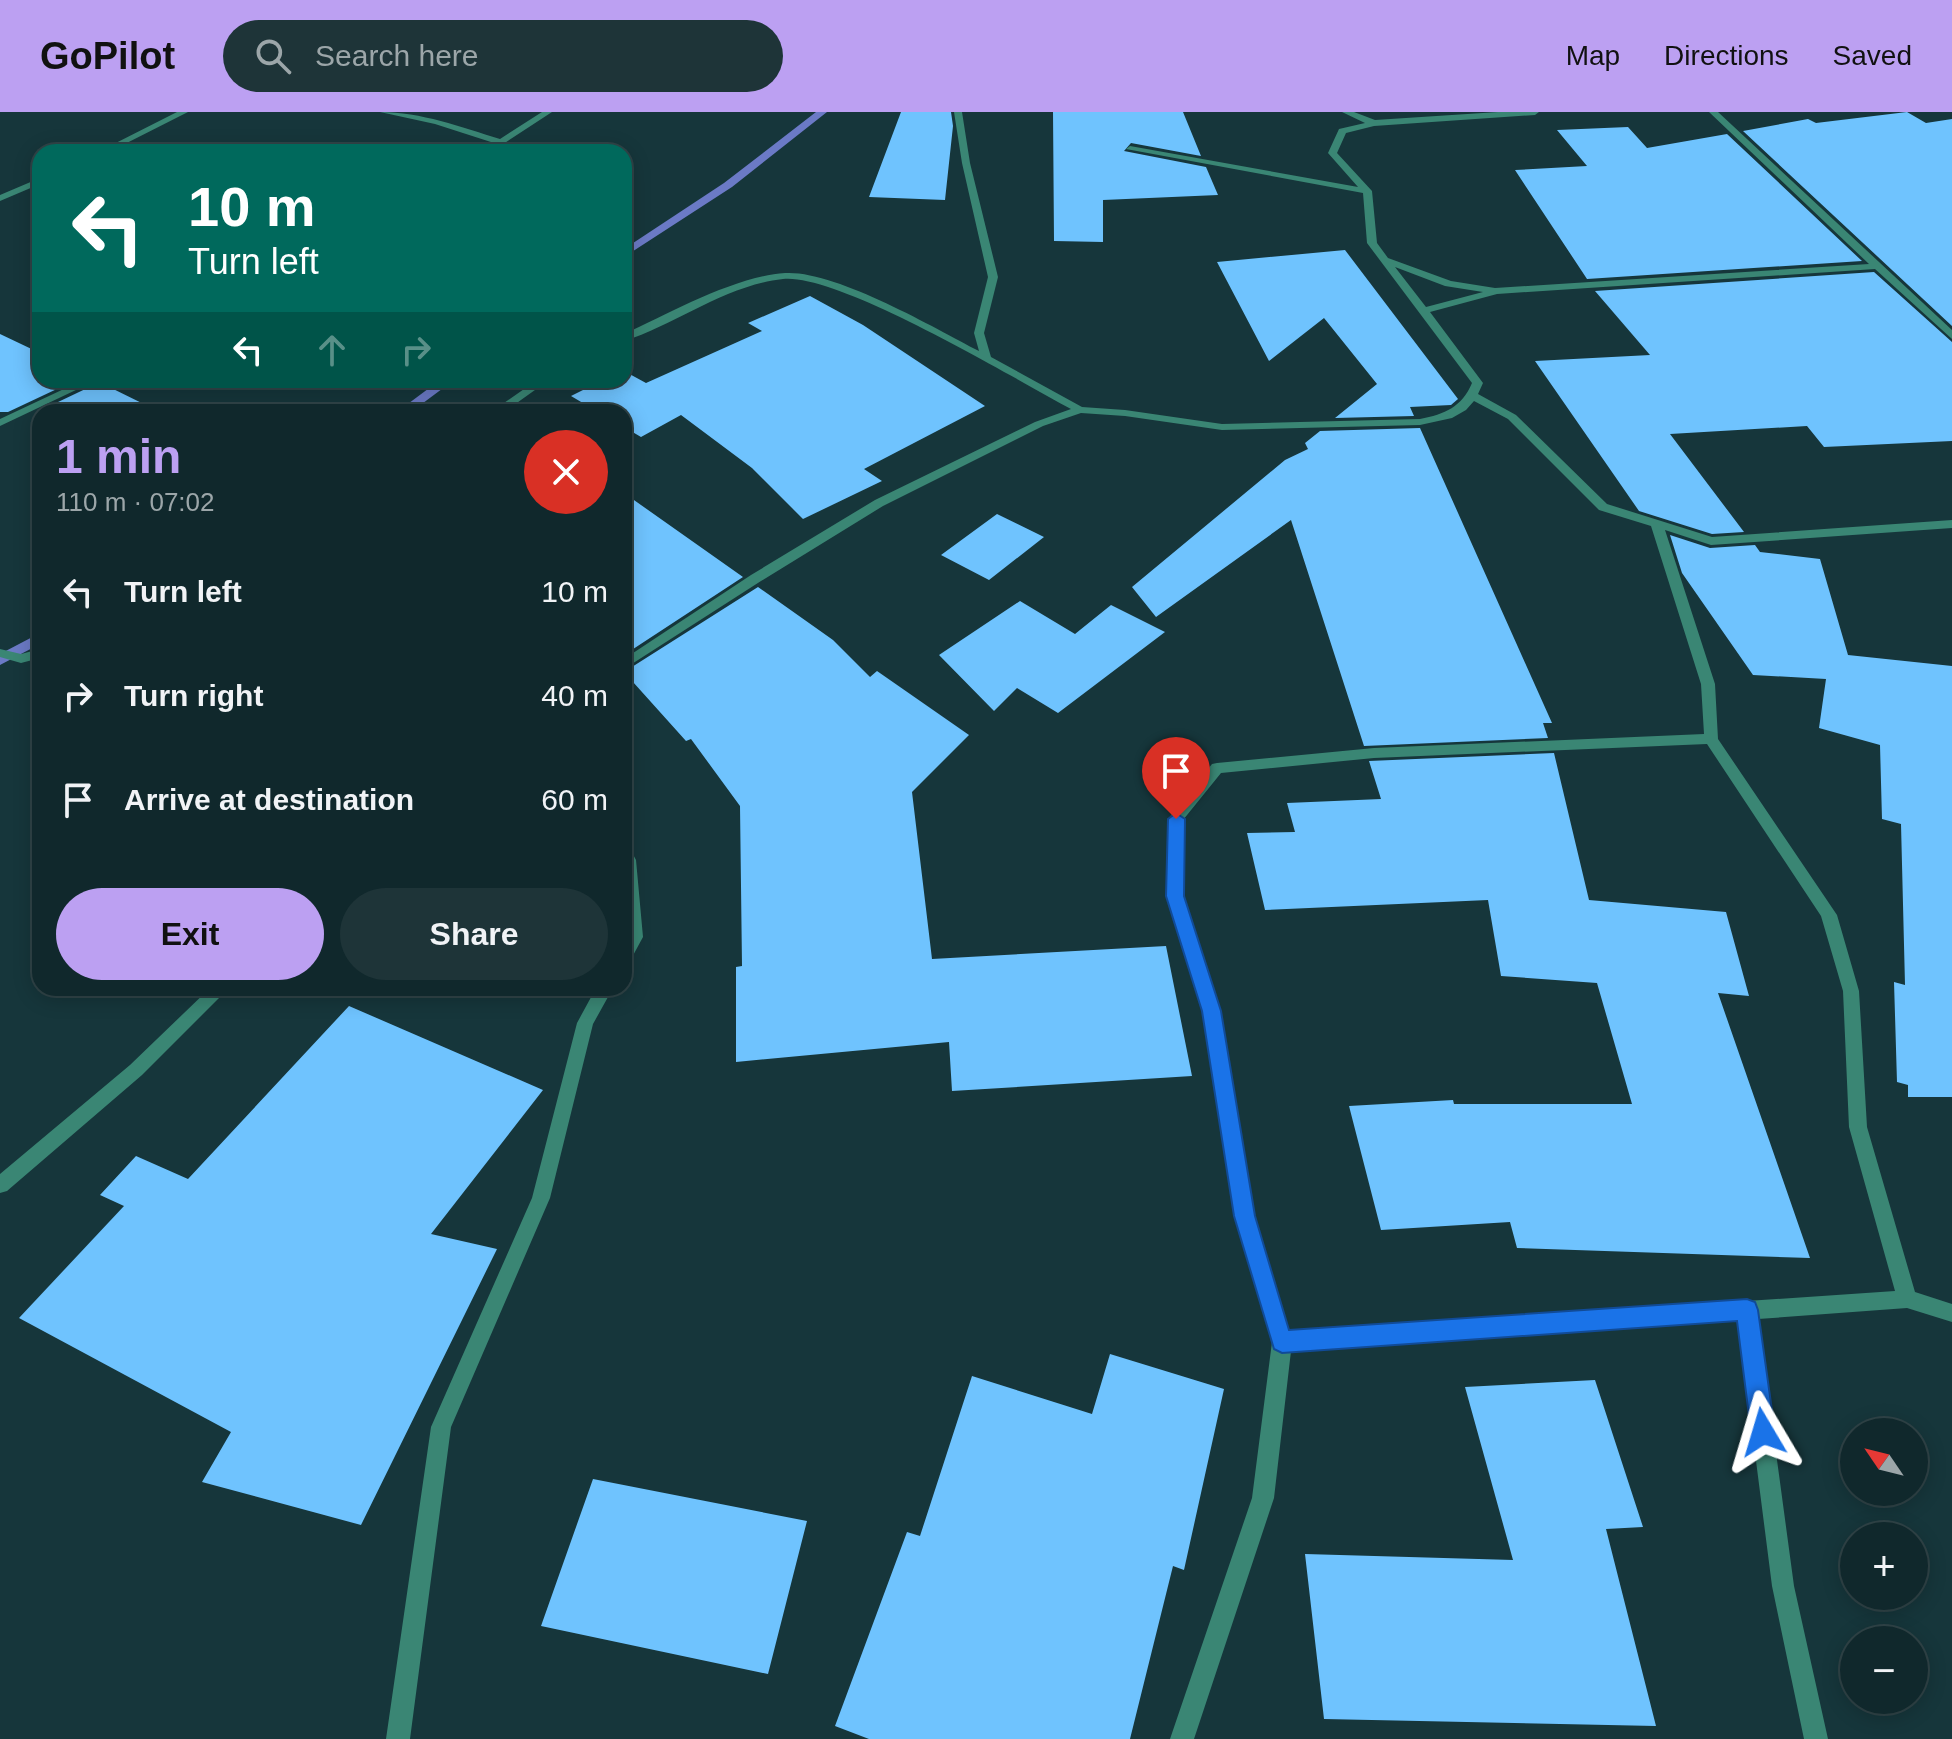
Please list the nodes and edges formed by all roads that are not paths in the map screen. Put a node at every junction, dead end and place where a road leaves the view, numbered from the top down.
1 (184, 112) edge
2 (384, 112) edge
3 (548, 112) edge
4 (958, 112) edge
5 (1346, 112) edge
6 (1420, 112) edge
7 (1535, 112) edge
8 (1713, 112) edge
9 (1430, 119) junction
10 (1374, 123) junction
11 (501, 142) junction
12 (118, 144) edge
13 (498, 144) edge
14 (1130, 149) dead end
15 (32, 184) edge
16 (1367, 191) junction
17 (0, 198) edge
18 (1385, 260) junction
19 (1876, 266) junction
20 (1497, 291) junction
21 (1423, 311) junction
22 (632, 334) edge
23 (1952, 336) edge
24 (986, 359) junction
25 (75, 388) edge
26 (532, 388) edge
27 (1473, 396) junction
28 (41, 404) edge
29 (509, 404) edge
30 (32, 408) edge
31 (1080, 410) junction
32 (0, 423) edge
33 (1656, 523) junction
34 (1952, 524) edge
35 (0, 653) edge
36 (32, 656) edge
37 (632, 660) edge
38 (1711, 739) junction
39 (632, 913) edge
40 (632, 942) edge
41 (213, 996) edge
42 (600, 996) edge
43 (0, 1185) edge
44 (1907, 1299) junction
45 (1747, 1310) junction
46 (1952, 1313) edge
47 (1282, 1342) junction
48 (398, 1739) edge
49 (1182, 1739) edge
50 (1816, 1739) edge

1 - 12 street
2 - 11 street
3 - 11 street
4 - 24 street
5 - 10 street
6 - 9 street
7 - 9 street
8 - 19 street
9 - 10 street
10 - 16 street
11 - 13 street
14 - 16 street
15 - 17 street
16 - 18 street
18 - 20 street
18 - 21 street
19 - 20 street
19 - 23 street
20 - 21 street
21 - 27 street
22 - 24 street
24 - 31 street
25 - 28 street
26 - 29 street
27 - 31 street
27 - 33 street
30 - 32 street
31 - 37 street
33 - 34 street
33 - 38 street
35 - 36 street
38 - 44 street
38 - 47 street
39 - 40 street
41 - 43 street
42 - 48 street
44 - 45 street
44 - 46 street
45 - 47 street
45 - 50 street
47 - 49 street

